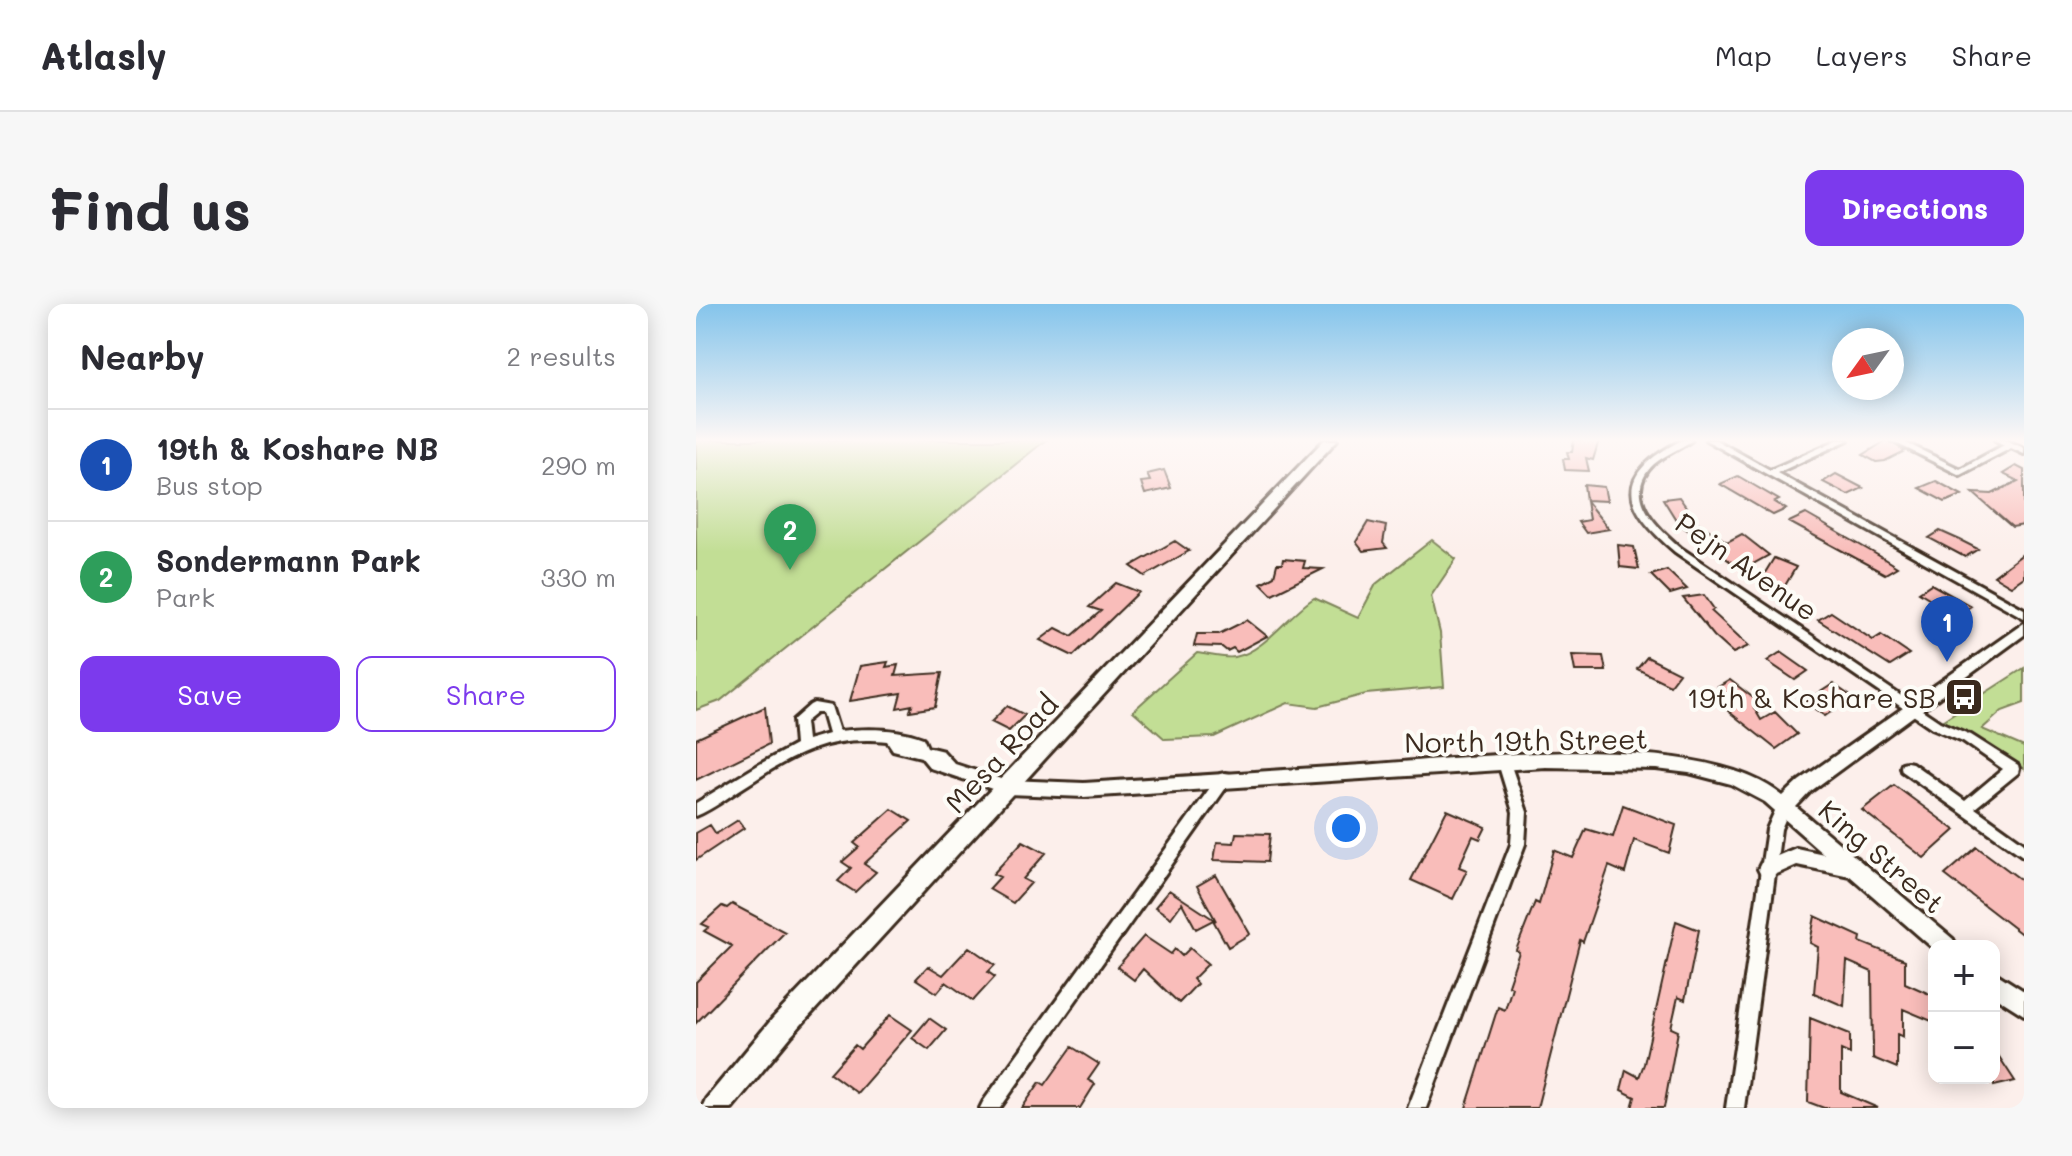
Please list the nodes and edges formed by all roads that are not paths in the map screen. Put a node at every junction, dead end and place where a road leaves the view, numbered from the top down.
1 (1296, 478) edge
2 (1639, 478) edge
3 (1778, 478) edge
4 (2024, 614) edge
5 (2024, 628) edge
6 (1914, 709) junction
7 (834, 734) junction
8 (802, 748) junction
9 (1504, 763) junction
10 (1907, 767) dead end
11 (1225, 778) junction
12 (1008, 787) junction
13 (1783, 808) junction
14 (1965, 809) junction
15 (696, 810) edge
16 (2024, 851) edge
17 (1768, 869) junction
18 (1857, 872) junction
19 (1939, 940) edge
20 (2000, 987) edge
21 (2024, 1004) edge
22 (715, 1108) edge
23 (989, 1108) edge
24 (1417, 1108) edge
25 (1735, 1108) edge

1 - 12 main road, Mesa Road
2 - 6 street, Pejn Avenue
3 - 4 street
5 - 6 street
6 - 13 street
6 - 14 street, Pejn Avenue
7 - 8 street
7 - 8 street
7 - 12 street
8 - 15 street
9 - 11 street, North 19th Street
9 - 13 street, North 19th Street
9 - 24 street
10 - 14 street
11 - 12 street, North 19th Street
11 - 23 street
12 - 22 main road, Mesa Road
13 - 17 street
13 - 18 street, King Street
14 - 16 street
17 - 18 street
17 - 25 street
18 - 19 street, King Street
20 - 21 street

